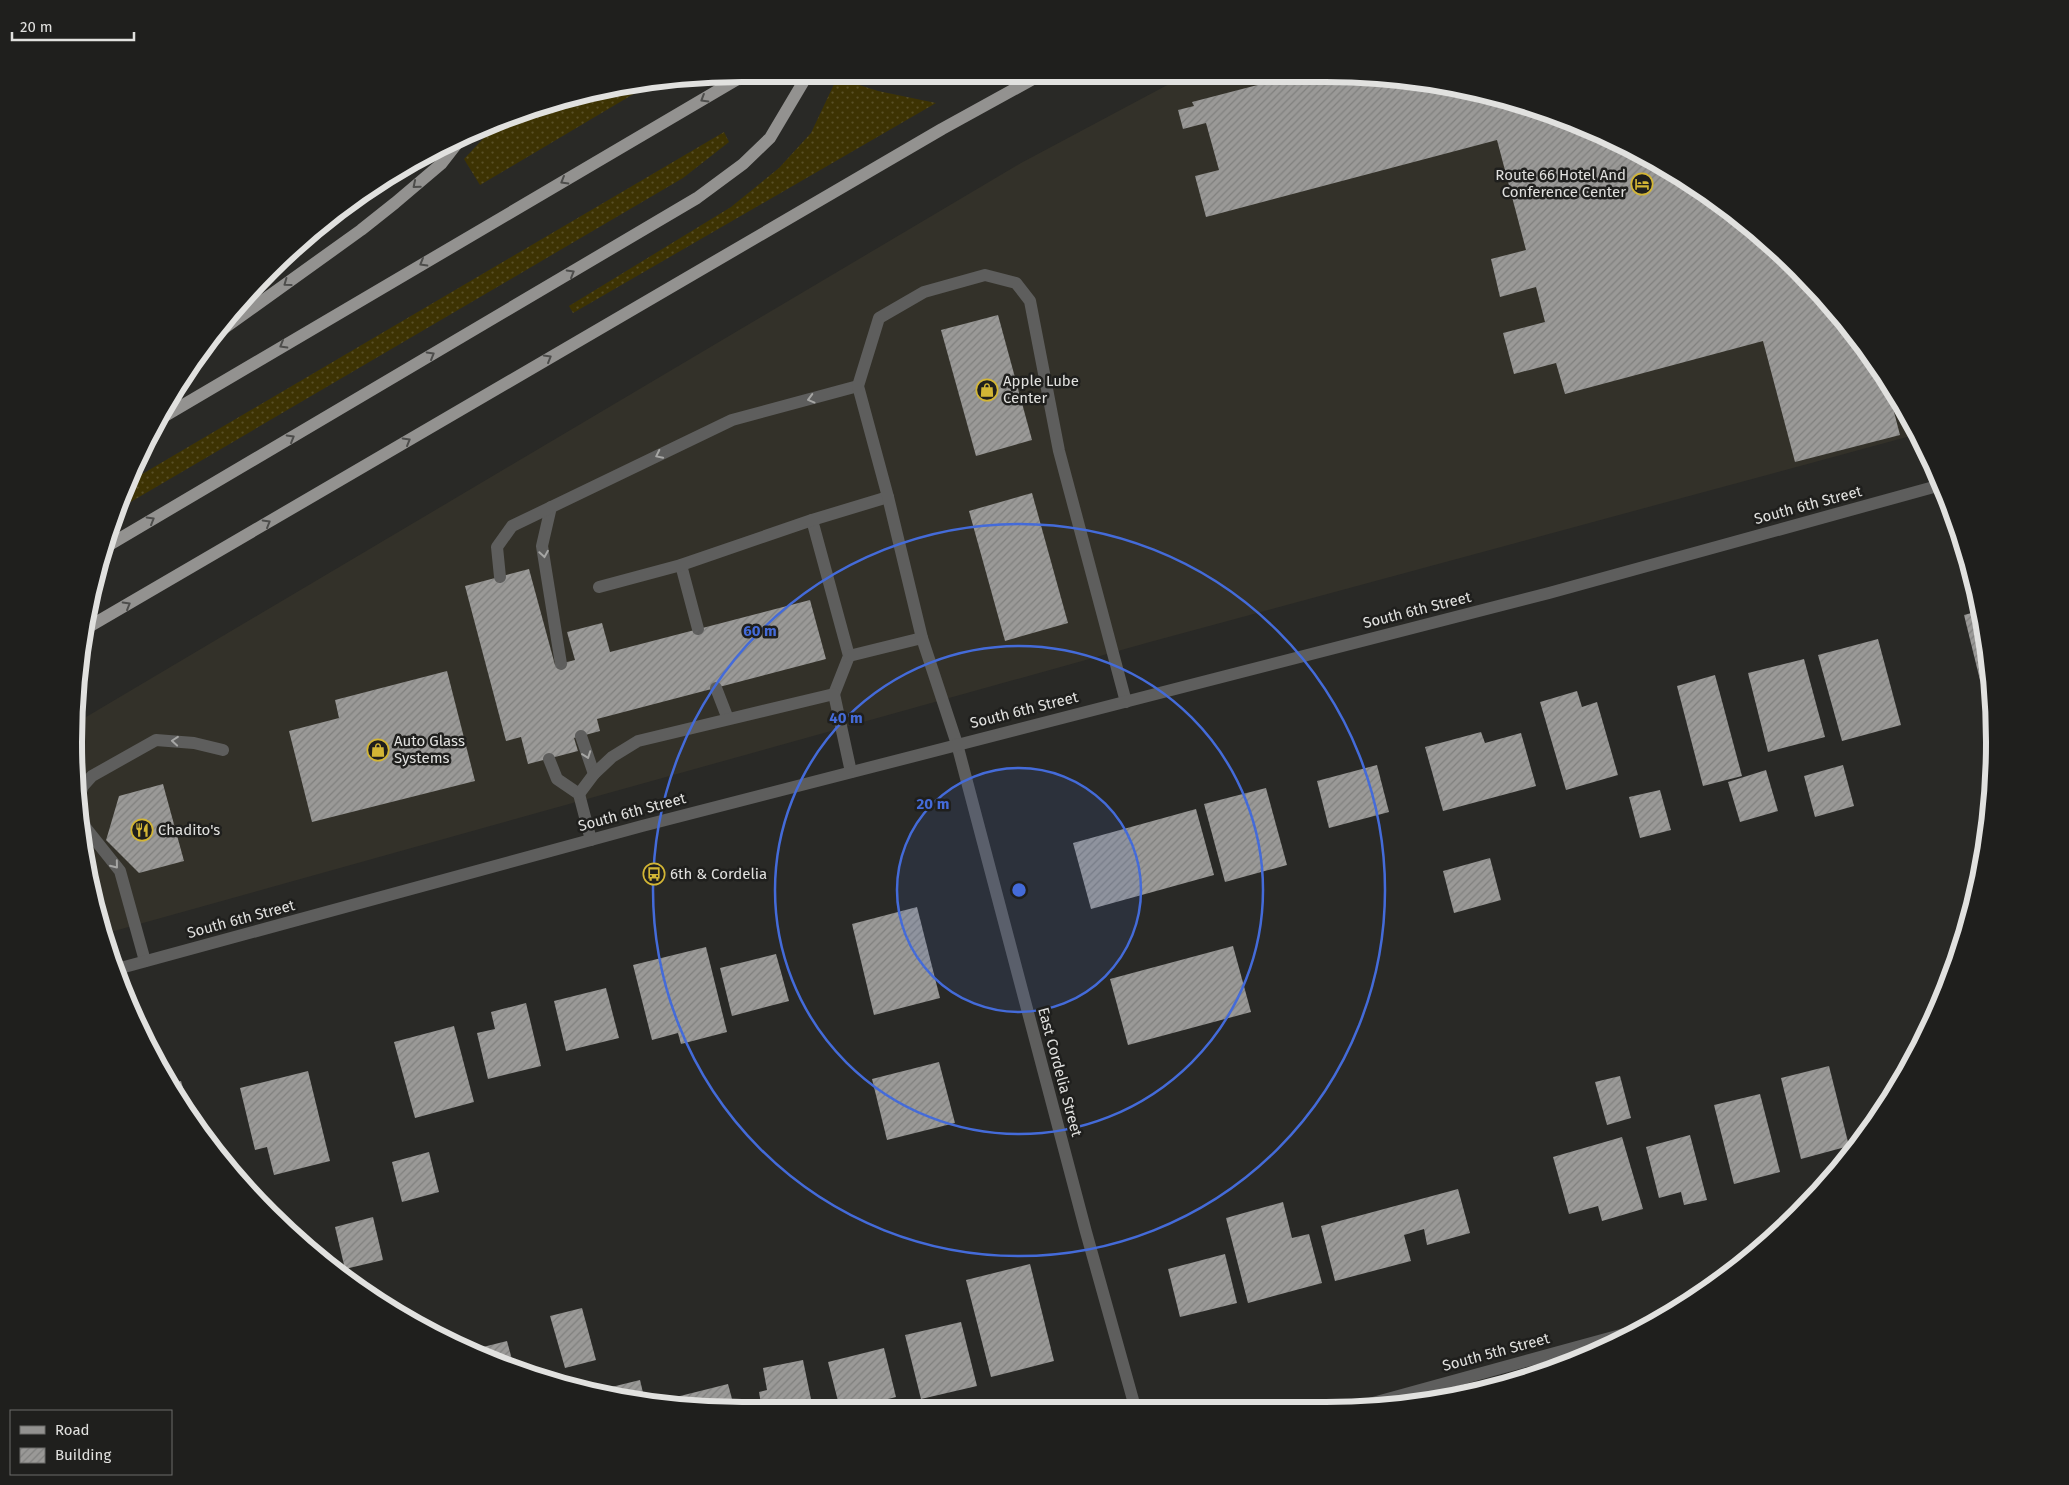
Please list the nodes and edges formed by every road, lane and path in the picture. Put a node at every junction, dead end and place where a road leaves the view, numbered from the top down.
1 (732, 82) edge
2 (803, 82) edge
3 (1027, 82) edge
4 (451, 151) edge
5 (236, 320) edge
6 (858, 386) junction
7 (171, 412) edge
8 (1935, 487) edge
9 (888, 497) junction
10 (551, 507) junction
11 (812, 520) junction
12 (114, 542) edge
13 (681, 565) junction
14 (500, 577) dead end
15 (600, 587) dead end
16 (93, 624) edge
17 (698, 629) dead end
18 (922, 638) junction
19 (849, 656) junction
20 (561, 664) dead end
21 (716, 688) dead end
22 (834, 694) junction
23 (1126, 702) junction
24 (728, 719) junction
25 (581, 736) dead end
26 (957, 744) junction
27 (223, 750) dead end
28 (549, 759) dead end
29 (851, 772) junction
30 (594, 774) junction
31 (84, 785) edge
32 (579, 794) junction
33 (88, 831) edge
34 (591, 840) junction
35 (145, 961) junction
36 (123, 967) edge
37 (1609, 1338) edge
38 (1385, 1400) edge
39 (1134, 1402) edge

1 -> 7 main road
12 -> 2 main road
16 -> 3 main road
4 -> 5 main road
6 - 9 street, East Cordelia Street
6 -> 10 street
6 - 23 street
8 - 23 street, South 6th Street
9 - 11 street
9 - 18 street, East Cordelia Street
10 - 14 street
10 -> 20 street
11 - 13 street
11 - 19 street
13 - 15 street
13 - 17 street
18 - 19 street
18 - 26 street, East Cordelia Street
19 - 22 street
21 - 24 street
22 - 24 street
22 - 29 street
23 - 26 street, South 6th Street
24 - 30 street
25 -> 30 street
26 - 29 street, South 6th Street
26 - 39 street, East Cordelia Street
27 -> 31 street
28 - 32 street
29 - 34 street, South 6th Street
30 - 32 street
32 - 34 street
33 -> 35 street
34 - 35 street, South 6th Street
35 - 36 street, South 6th Street
37 - 38 street, South 5th Street

